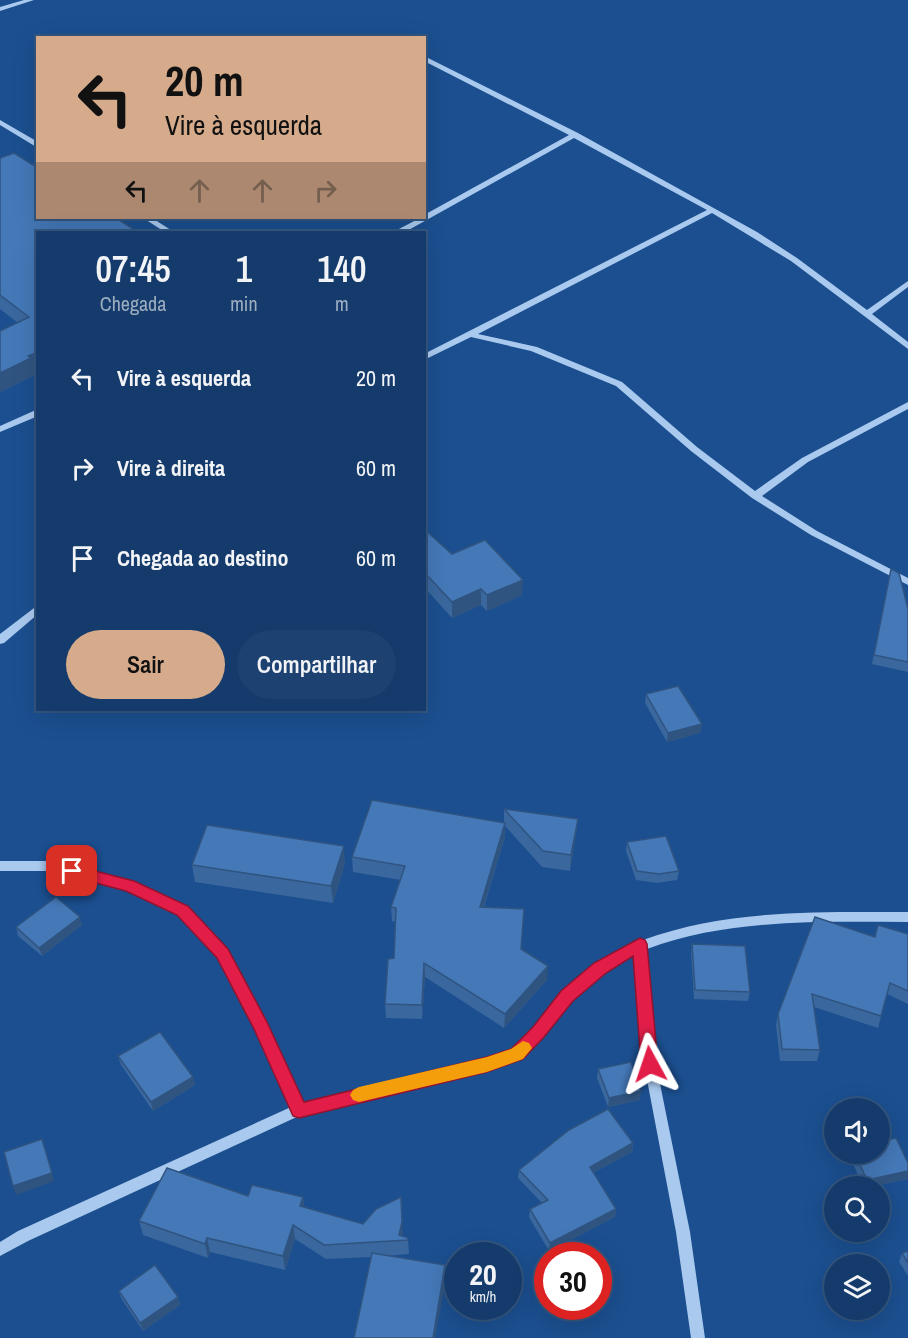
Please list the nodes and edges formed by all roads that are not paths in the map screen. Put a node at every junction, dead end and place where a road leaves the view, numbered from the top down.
1 (31, 0) edge
2 (0, 9) edge
3 (426, 59) edge
4 (0, 122) edge
5 (575, 135) junction
6 (36, 145) edge
7 (711, 211) junction
8 (426, 218) edge
9 (149, 219) edge
10 (423, 219) edge
11 (168, 231) edge
12 (402, 231) edge
13 (908, 283) edge
14 (867, 314) junction
15 (468, 334) junction
16 (908, 346) edge
17 (426, 351) edge
18 (435, 353) junction
19 (426, 357) edge
20 (908, 405) edge
21 (36, 413) edge
22 (0, 429) edge
23 (755, 496) junction
24 (908, 582) edge
25 (36, 610) edge
26 (0, 640) edge
27 (0, 866) edge
28 (908, 917) edge
29 (640, 944) junction
30 (299, 1110) junction
31 (0, 1249) edge
32 (698, 1338) edge

1 - 2 street
3 - 5 street
4 - 6 street
5 - 7 street
5 - 8 street
7 - 14 street
7 - 15 street
9 - 11 street
10 - 12 street
13 - 14 street
14 - 16 street
15 - 18 street
15 - 23 street
17 - 18 street
18 - 19 street
20 - 23 street
21 - 22 street
23 - 24 street
25 - 26 street
27 - 30 street
28 - 29 street
29 - 30 street
29 - 32 street
30 - 31 street

